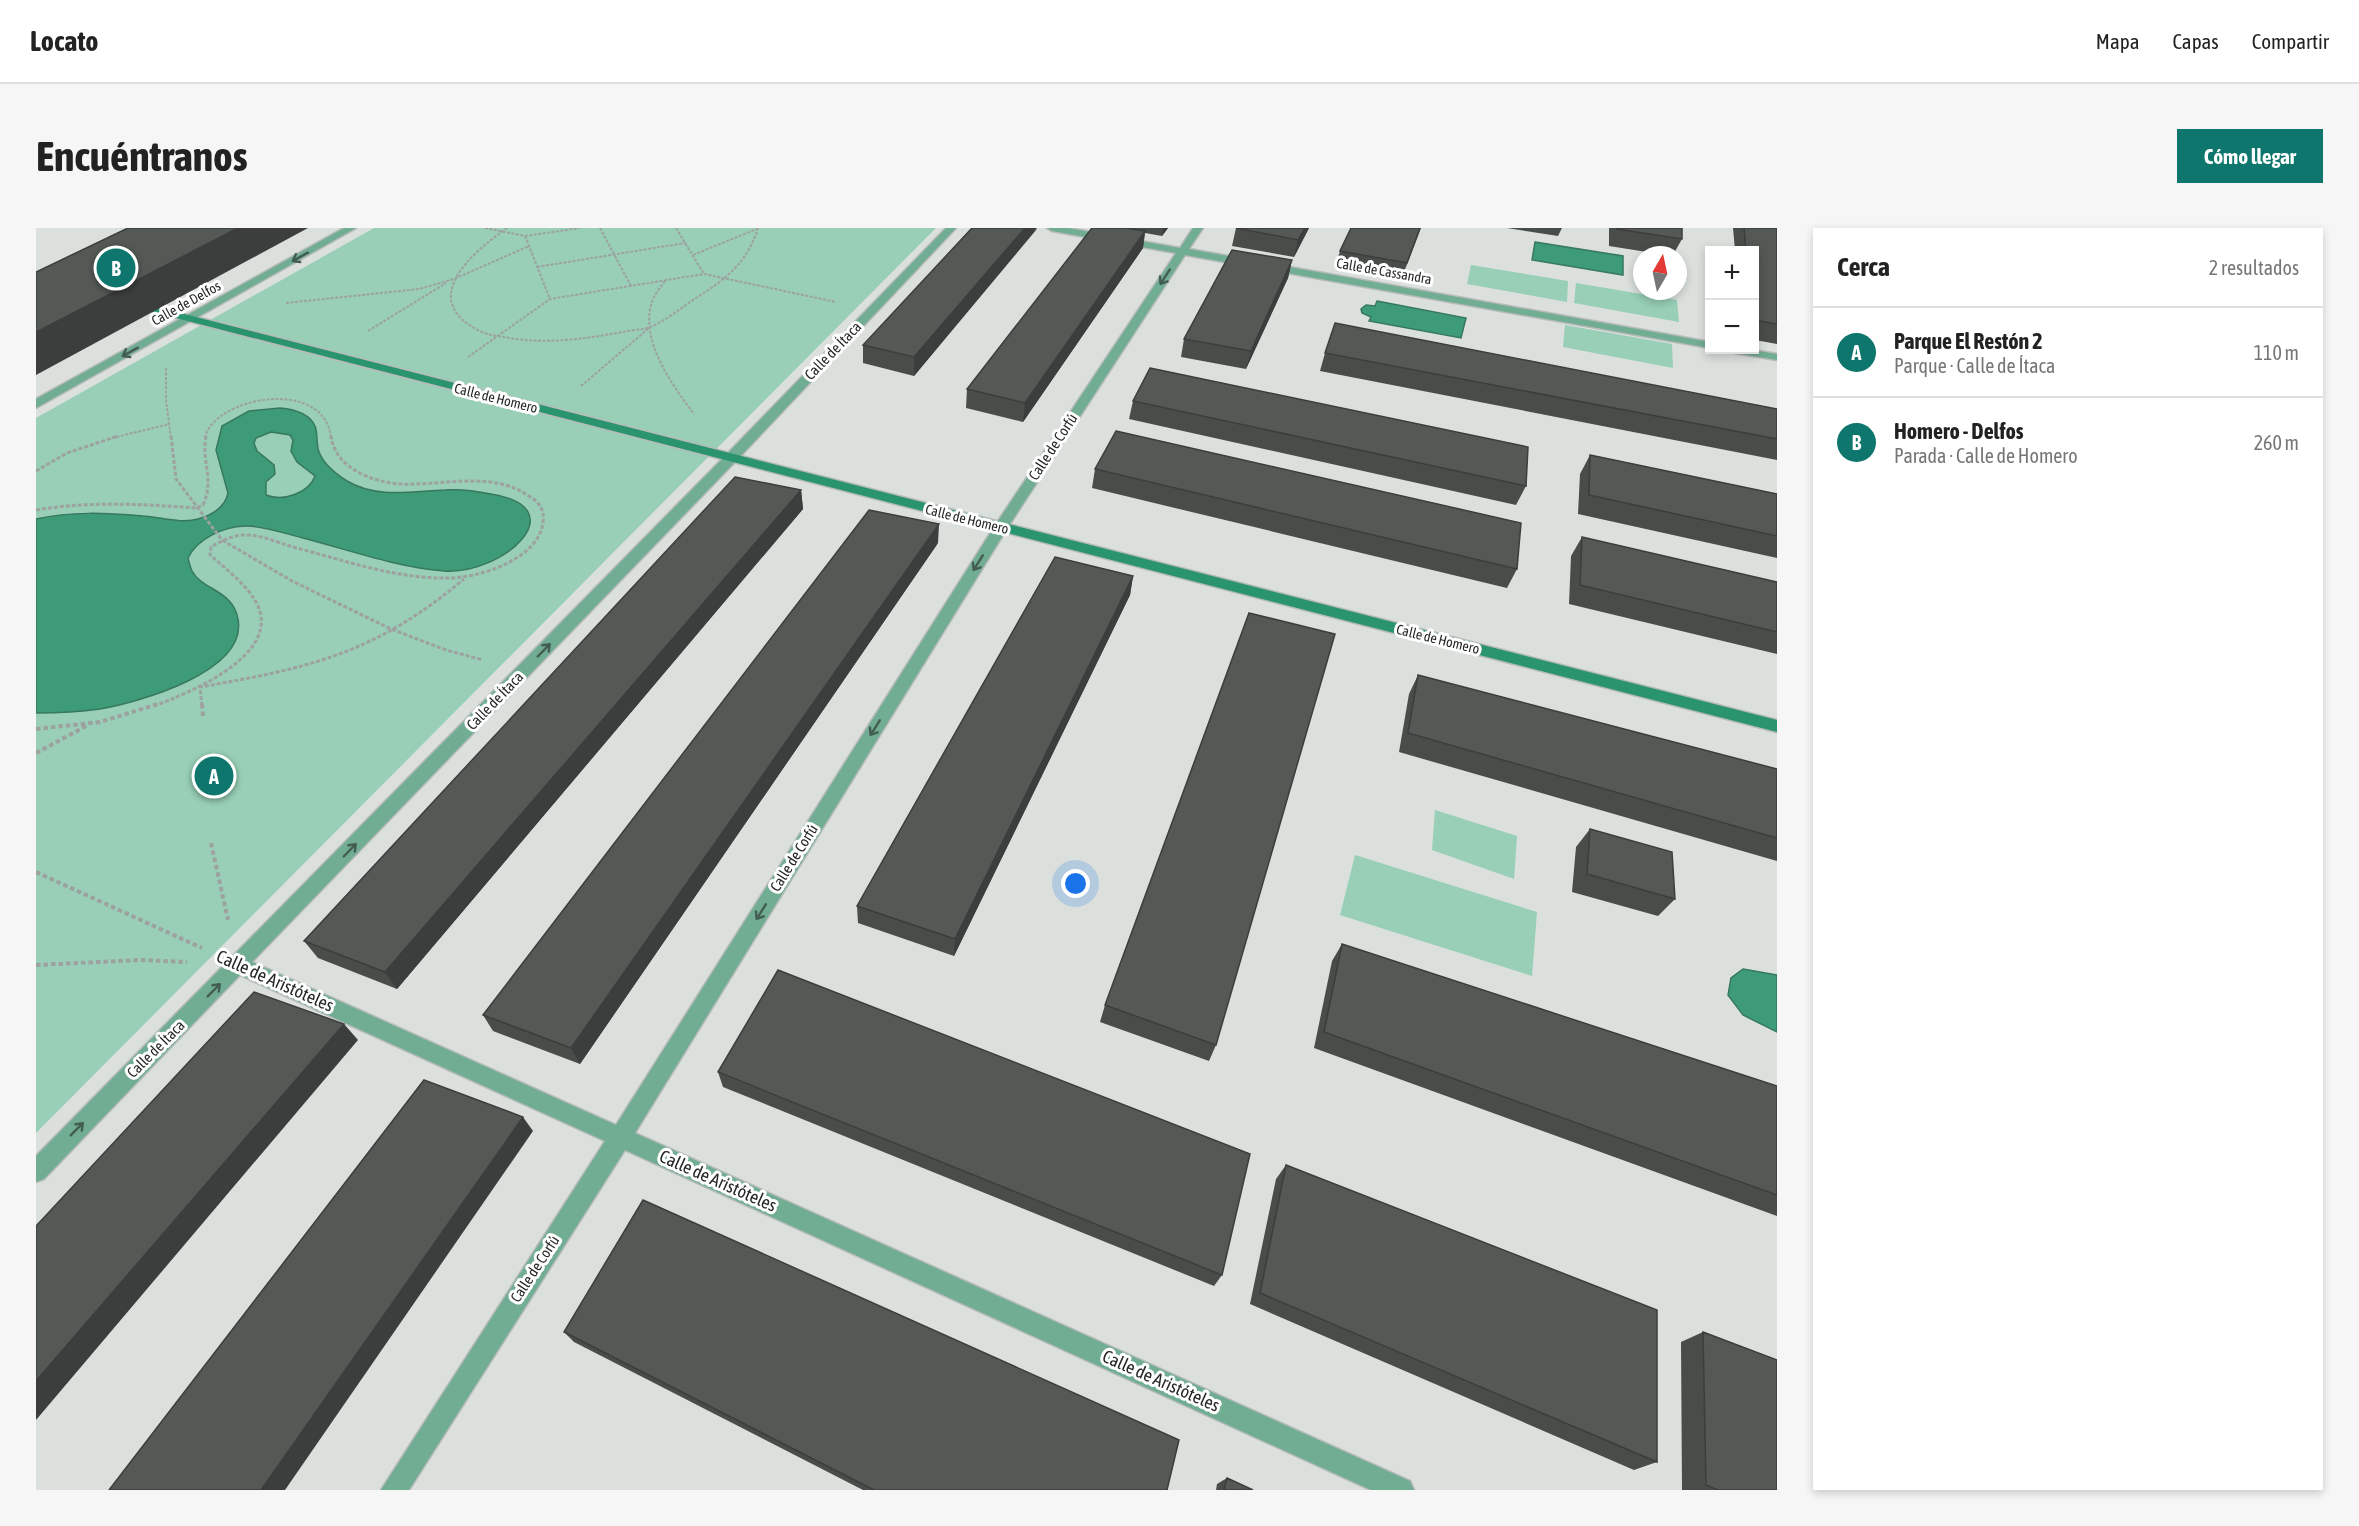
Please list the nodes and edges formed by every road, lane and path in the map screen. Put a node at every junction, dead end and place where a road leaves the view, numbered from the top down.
1 (351, 228) edge
2 (485, 228) edge
3 (507, 228) edge
4 (554, 228) edge
5 (580, 228) edge
6 (600, 228) edge
7 (676, 228) edge
8 (758, 228) edge
9 (951, 228) edge
10 (1052, 228) edge
11 (1198, 228) edge
12 (501, 231) junction
13 (548, 233) junction
14 (525, 236) junction
15 (685, 243) junction
16 (529, 246) junction
17 (1183, 251) junction
18 (613, 254) junction
19 (693, 255) junction
20 (537, 267) junction
21 (704, 274) junction
22 (454, 279) junction
23 (726, 279) junction
24 (665, 280) junction
25 (631, 286) junction
26 (550, 299) junction
27 (281, 303) dead end
28 (873, 309) junction
29 (157, 310) edge
30 (189, 319) junction
31 (650, 327) junction
32 (498, 336) junction
33 (1705, 344) edge
34 (1759, 354) edge
35 (329, 355) junction
36 (1777, 357) edge
37 (434, 382) junction
38 (36, 404) edge
39 (551, 412) junction
40 (170, 424) junction
41 (730, 459) junction
42 (36, 471) edge
43 (196, 508) junction
44 (36, 510) edge
45 (1001, 527) junction
46 (222, 540) junction
47 (465, 578) junction
48 (392, 629) junction
49 (524, 670) junction
50 (200, 687) junction
51 (203, 716) dead end
52 (91, 723) junction
53 (1777, 726) edge
54 (36, 729) edge
55 (36, 753) edge
56 (211, 843) dead end
57 (36, 872) edge
58 (239, 964) junction
59 (36, 965) edge
60 (621, 1136) junction
61 (36, 1171) edge
62 (394, 1490) edge
63 (1401, 1490) edge

1 -> 30 street, Calle de Delfos
2 - 12 path
3 - 12 path
4 - 13 path
5 - 13 path
6 - 18 path
7 - 15 path
8 - 19 path
8 - 23 path
9 - 28 street, Calle de Ítaca
10 - 17 street, Calle de Cassandra
11 - 17 street, Calle de Corfú
12 - 14 path
12 - 22 path
13 - 14 path
14 - 16 path
15 - 18 path
15 - 19 path
16 - 20 path
16 - 22 path
17 - 33 street, Calle de Cassandra
17 -> 45 street, Calle de Corfú
18 - 20 path
18 - 25 path
19 - 21 path
20 - 26 path
21 - 23 path
21 - 24 path
22 - 27 path
22 - 32 path
22 - 35 path
23 - 28 path
23 - 31 path
24 - 25 path
24 - 31 path
25 - 26 path
26 - 32 path
28 - 41 street, Calle de Ítaca
29 - 30 street, Calle de Homero
30 - 35 street, Calle de Homero
30 -> 38 street, Calle de Delfos
30 - 40 path
31 - 32 path
31 - 39 path
31 - 41 path
32 - 37 path
34 - 36 street
35 - 37 street, Calle de Homero
37 - 39 street, Calle de Homero
39 - 41 street, Calle de Homero
40 - 42 path
40 - 43 path
41 - 45 street, Calle de Homero
49 -> 41 street, Calle de Ítaca
43 - 44 path
43 - 46 path
43 - 47 path
45 - 53 street, Calle de Homero
45 -> 60 street, Calle de Corfú
46 - 47 path
46 - 48 path
46 - 50 path
47 - 48 path
48 - 49 path
48 - 50 path
58 -> 49 street, Calle de Ítaca
50 - 51 path
50 - 52 path
52 - 54 path
52 - 55 path
56 - 58 path
57 - 58 path, Calle de Aristóteles
58 - 59 path
58 - 60 street, Calle de Aristóteles
61 -> 58 street, Calle de Ítaca
60 - 62 street, Calle de Corfú
60 - 63 street, Calle de Aristóteles

